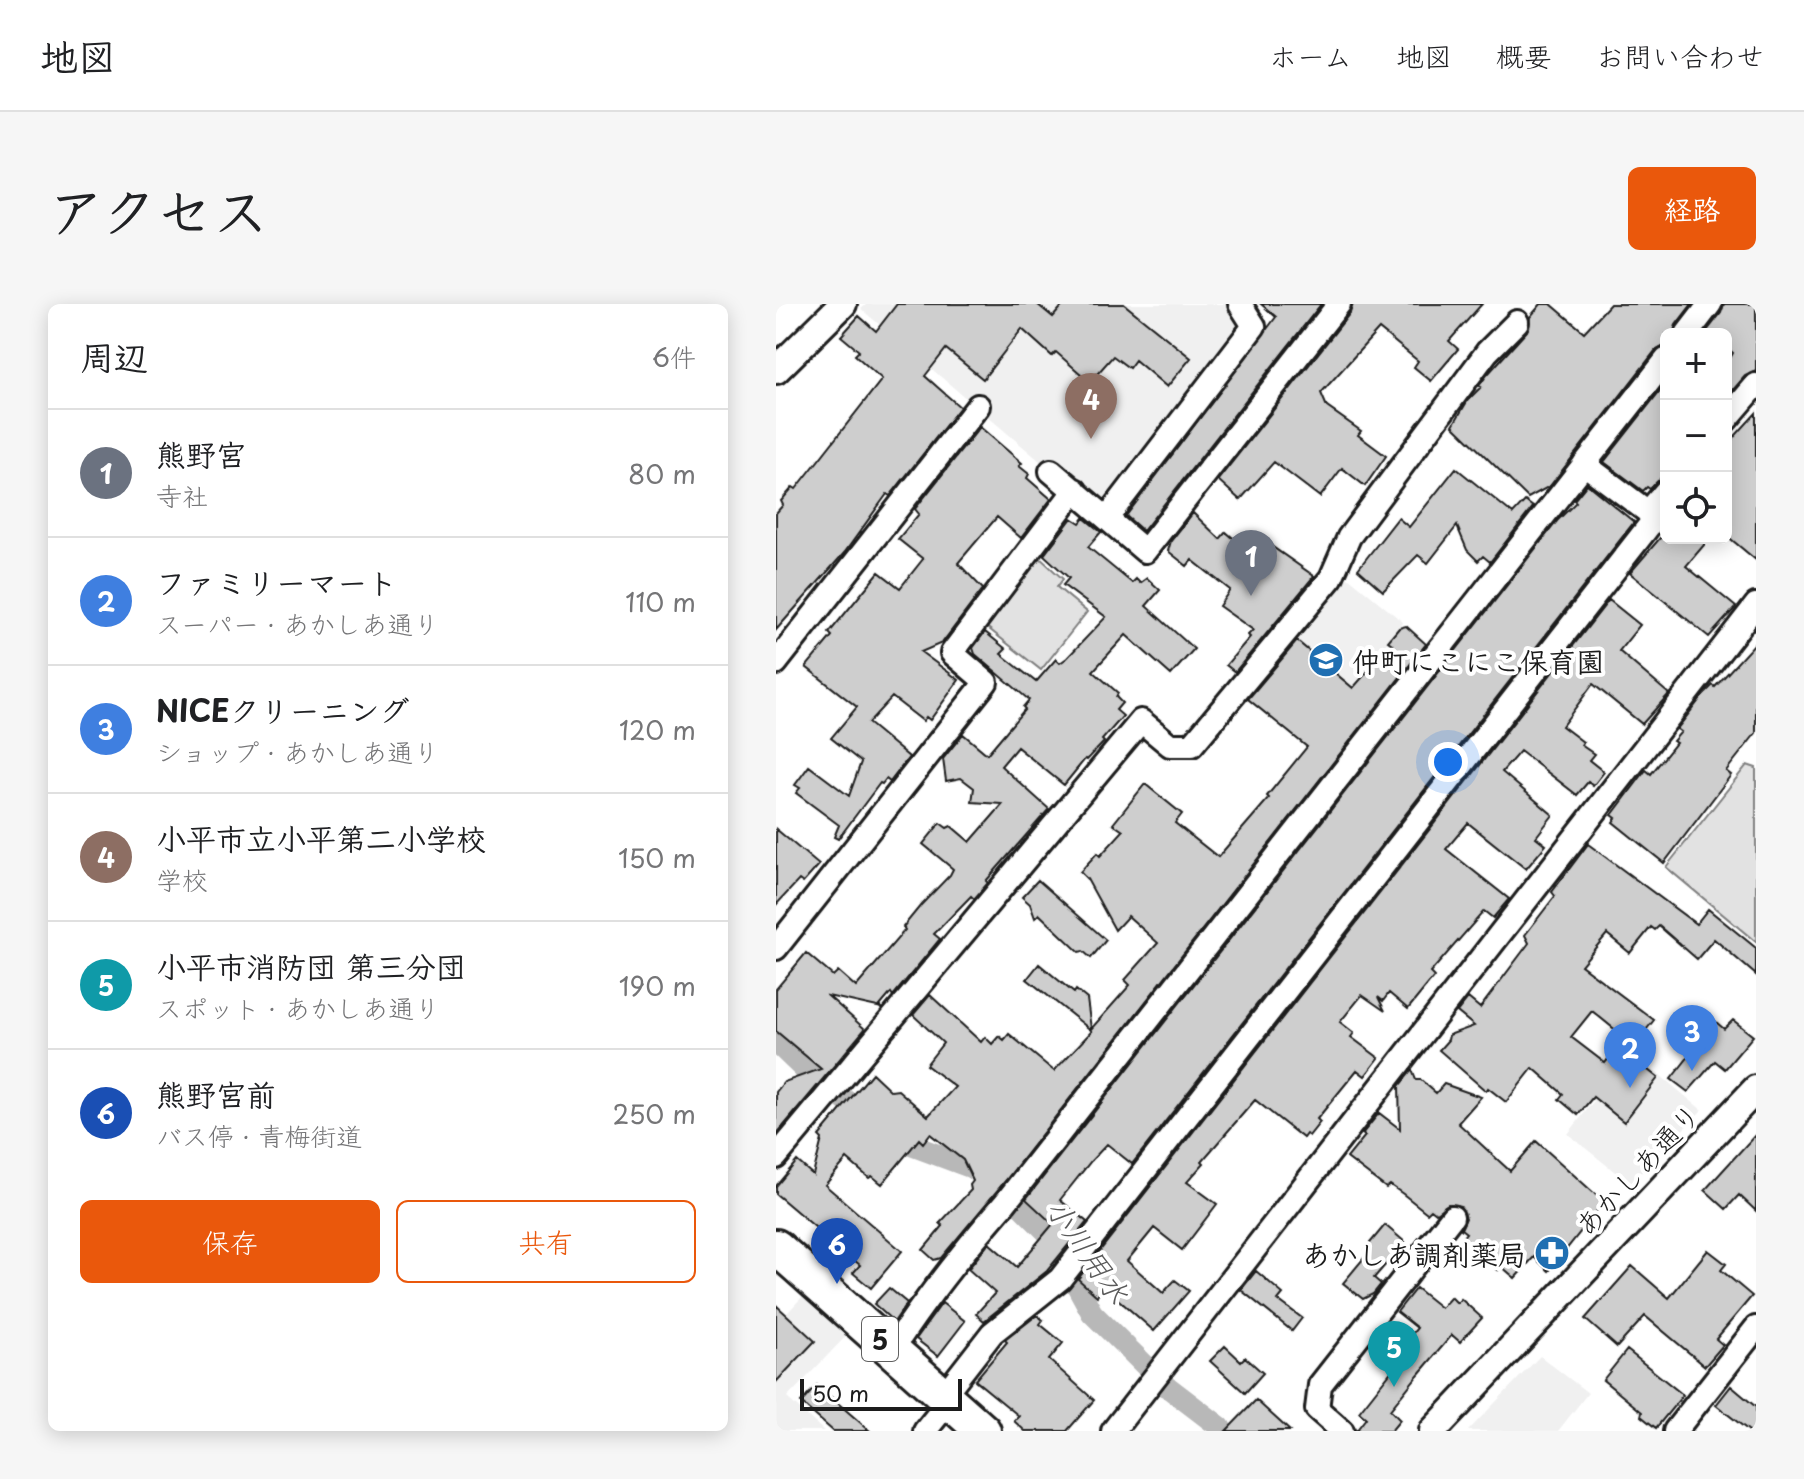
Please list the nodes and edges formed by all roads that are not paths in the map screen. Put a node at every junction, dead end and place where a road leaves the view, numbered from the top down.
1 (843, 304) edge
2 (1240, 304) edge
3 (1339, 304) edge
4 (1710, 304) edge
5 (1517, 322) dead end
6 (1692, 328) edge
7 (1660, 368) edge
8 (776, 370) edge
9 (1756, 385) edge
10 (978, 406) dead end
11 (1732, 413) edge
12 (1584, 464) junction
13 (1051, 471) dead end
14 (1075, 490) junction
15 (1660, 498) edge
16 (1648, 512) junction
17 (1107, 518) junction
18 (1756, 605) edge
19 (776, 663) edge
20 (776, 948) edge
21 (1756, 1089) edge
22 (776, 1157) edge
23 (1452, 1217) dead end
24 (776, 1247) edge
25 (1756, 1328) edge
26 (892, 1350) junction
27 (946, 1398) junction
28 (925, 1431) edge
29 (983, 1431) edge
30 (1113, 1431) edge
31 (1342, 1431) edge
32 (1433, 1431) edge
33 (1675, 1431) edge

1 - 8 street
2 - 17 street
3 - 17 street
4 - 6 street
5 - 22 street
7 - 12 street
9 - 11 street
10 - 19 street
12 - 16 street
12 - 26 street
13 - 14 street
14 - 17 street
14 - 20 street
15 - 16 street
16 - 27 street
18 - 30 street
21 - 32 street, あかしあ通り
23 - 31 street
24 - 26 main road, 5
25 - 33 street
26 - 27 main road, 5
27 - 28 street
27 - 29 main road, 5

